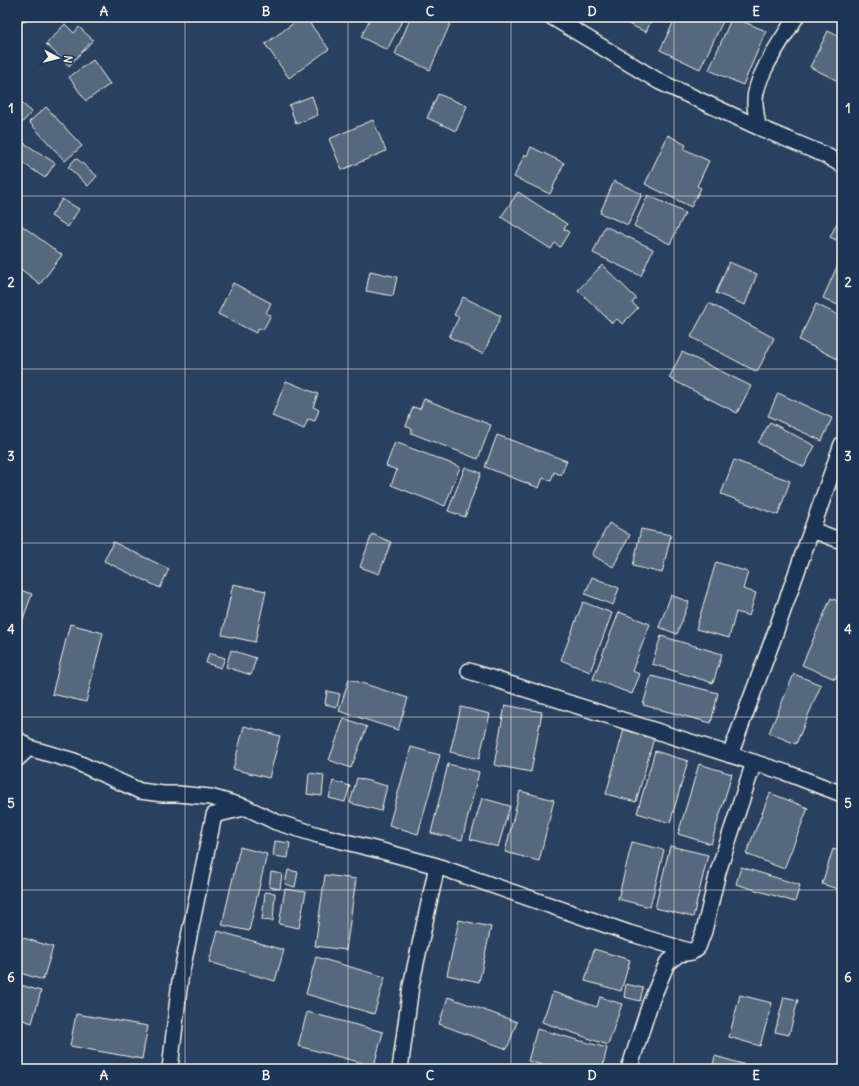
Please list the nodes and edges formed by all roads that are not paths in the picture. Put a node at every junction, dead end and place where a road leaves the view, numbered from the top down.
1 (552, 17) edge
2 (796, 17) edge
3 (758, 127) junction
4 (842, 165) edge
5 (842, 444) edge
6 (812, 530) junction
7 (842, 540) edge
8 (469, 670) dead end
9 (17, 739) edge
10 (29, 748) junction
11 (730, 755) junction
12 (17, 759) edge
13 (754, 762) junction
14 (842, 794) edge
15 (245, 807) junction
16 (437, 866) junction
17 (692, 952) junction
18 (170, 1069) edge
19 (400, 1069) edge
20 (629, 1069) edge

1 - 3 street
2 - 3 street
3 - 4 street
5 - 6 street
6 - 7 street
6 - 11 street
8 - 11 street
9 - 10 street
10 - 12 street
10 - 15 street
11 - 13 street
13 - 14 street
13 - 17 street
15 - 16 street
15 - 18 street
16 - 17 street
16 - 19 street
17 - 20 street

